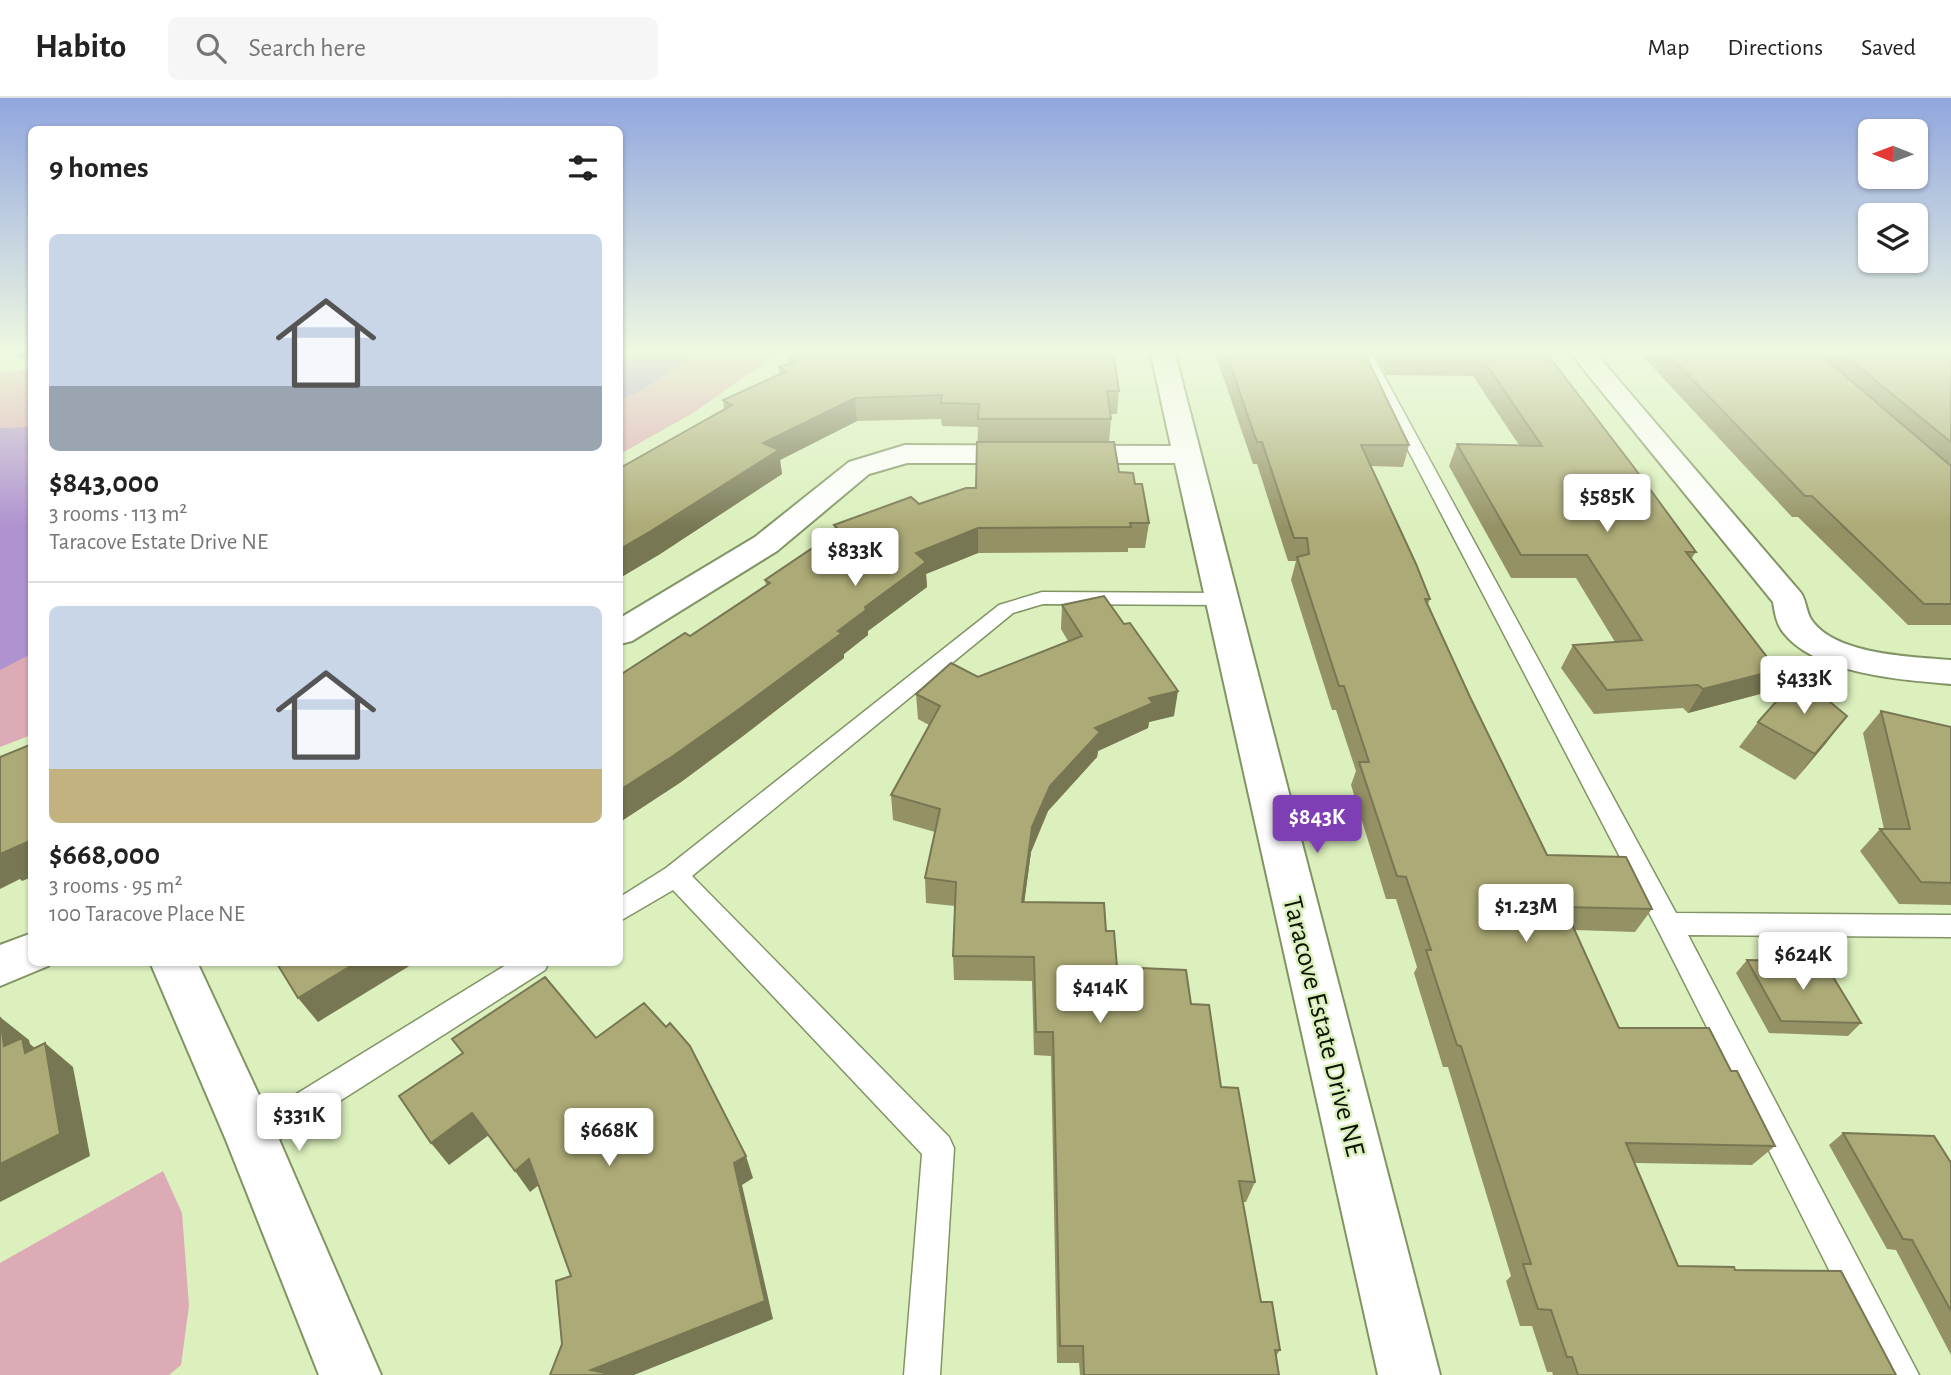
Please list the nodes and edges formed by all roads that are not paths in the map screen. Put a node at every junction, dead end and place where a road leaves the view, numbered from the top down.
1 (1177, 410) edge
2 (1395, 410) edge
3 (1630, 410) edge
4 (1188, 455) junction
5 (1222, 599) junction
6 (623, 631) edge
7 (1951, 672) edge
8 (675, 875) junction
9 (623, 908) edge
10 (1668, 924) junction
11 (1951, 926) edge
12 (28, 954) edge
13 (0, 966) edge
14 (175, 966) edge
15 (529, 966) edge
16 (253, 1139) junction
17 (350, 1375) edge
18 (922, 1375) edge
19 (1409, 1375) edge
20 (1901, 1375) edge

1 - 4 street, Taracove Estate Drive NE
2 - 10 lane
3 - 7 street
4 - 5 street, Taracove Estate Drive NE
4 - 6 street
5 - 8 lane
5 - 19 street, Taracove Estate Drive NE
8 - 9 lane
8 - 18 lane
10 - 11 lane
10 - 20 lane
12 - 13 street
14 - 16 street
15 - 16 lane
16 - 17 street

